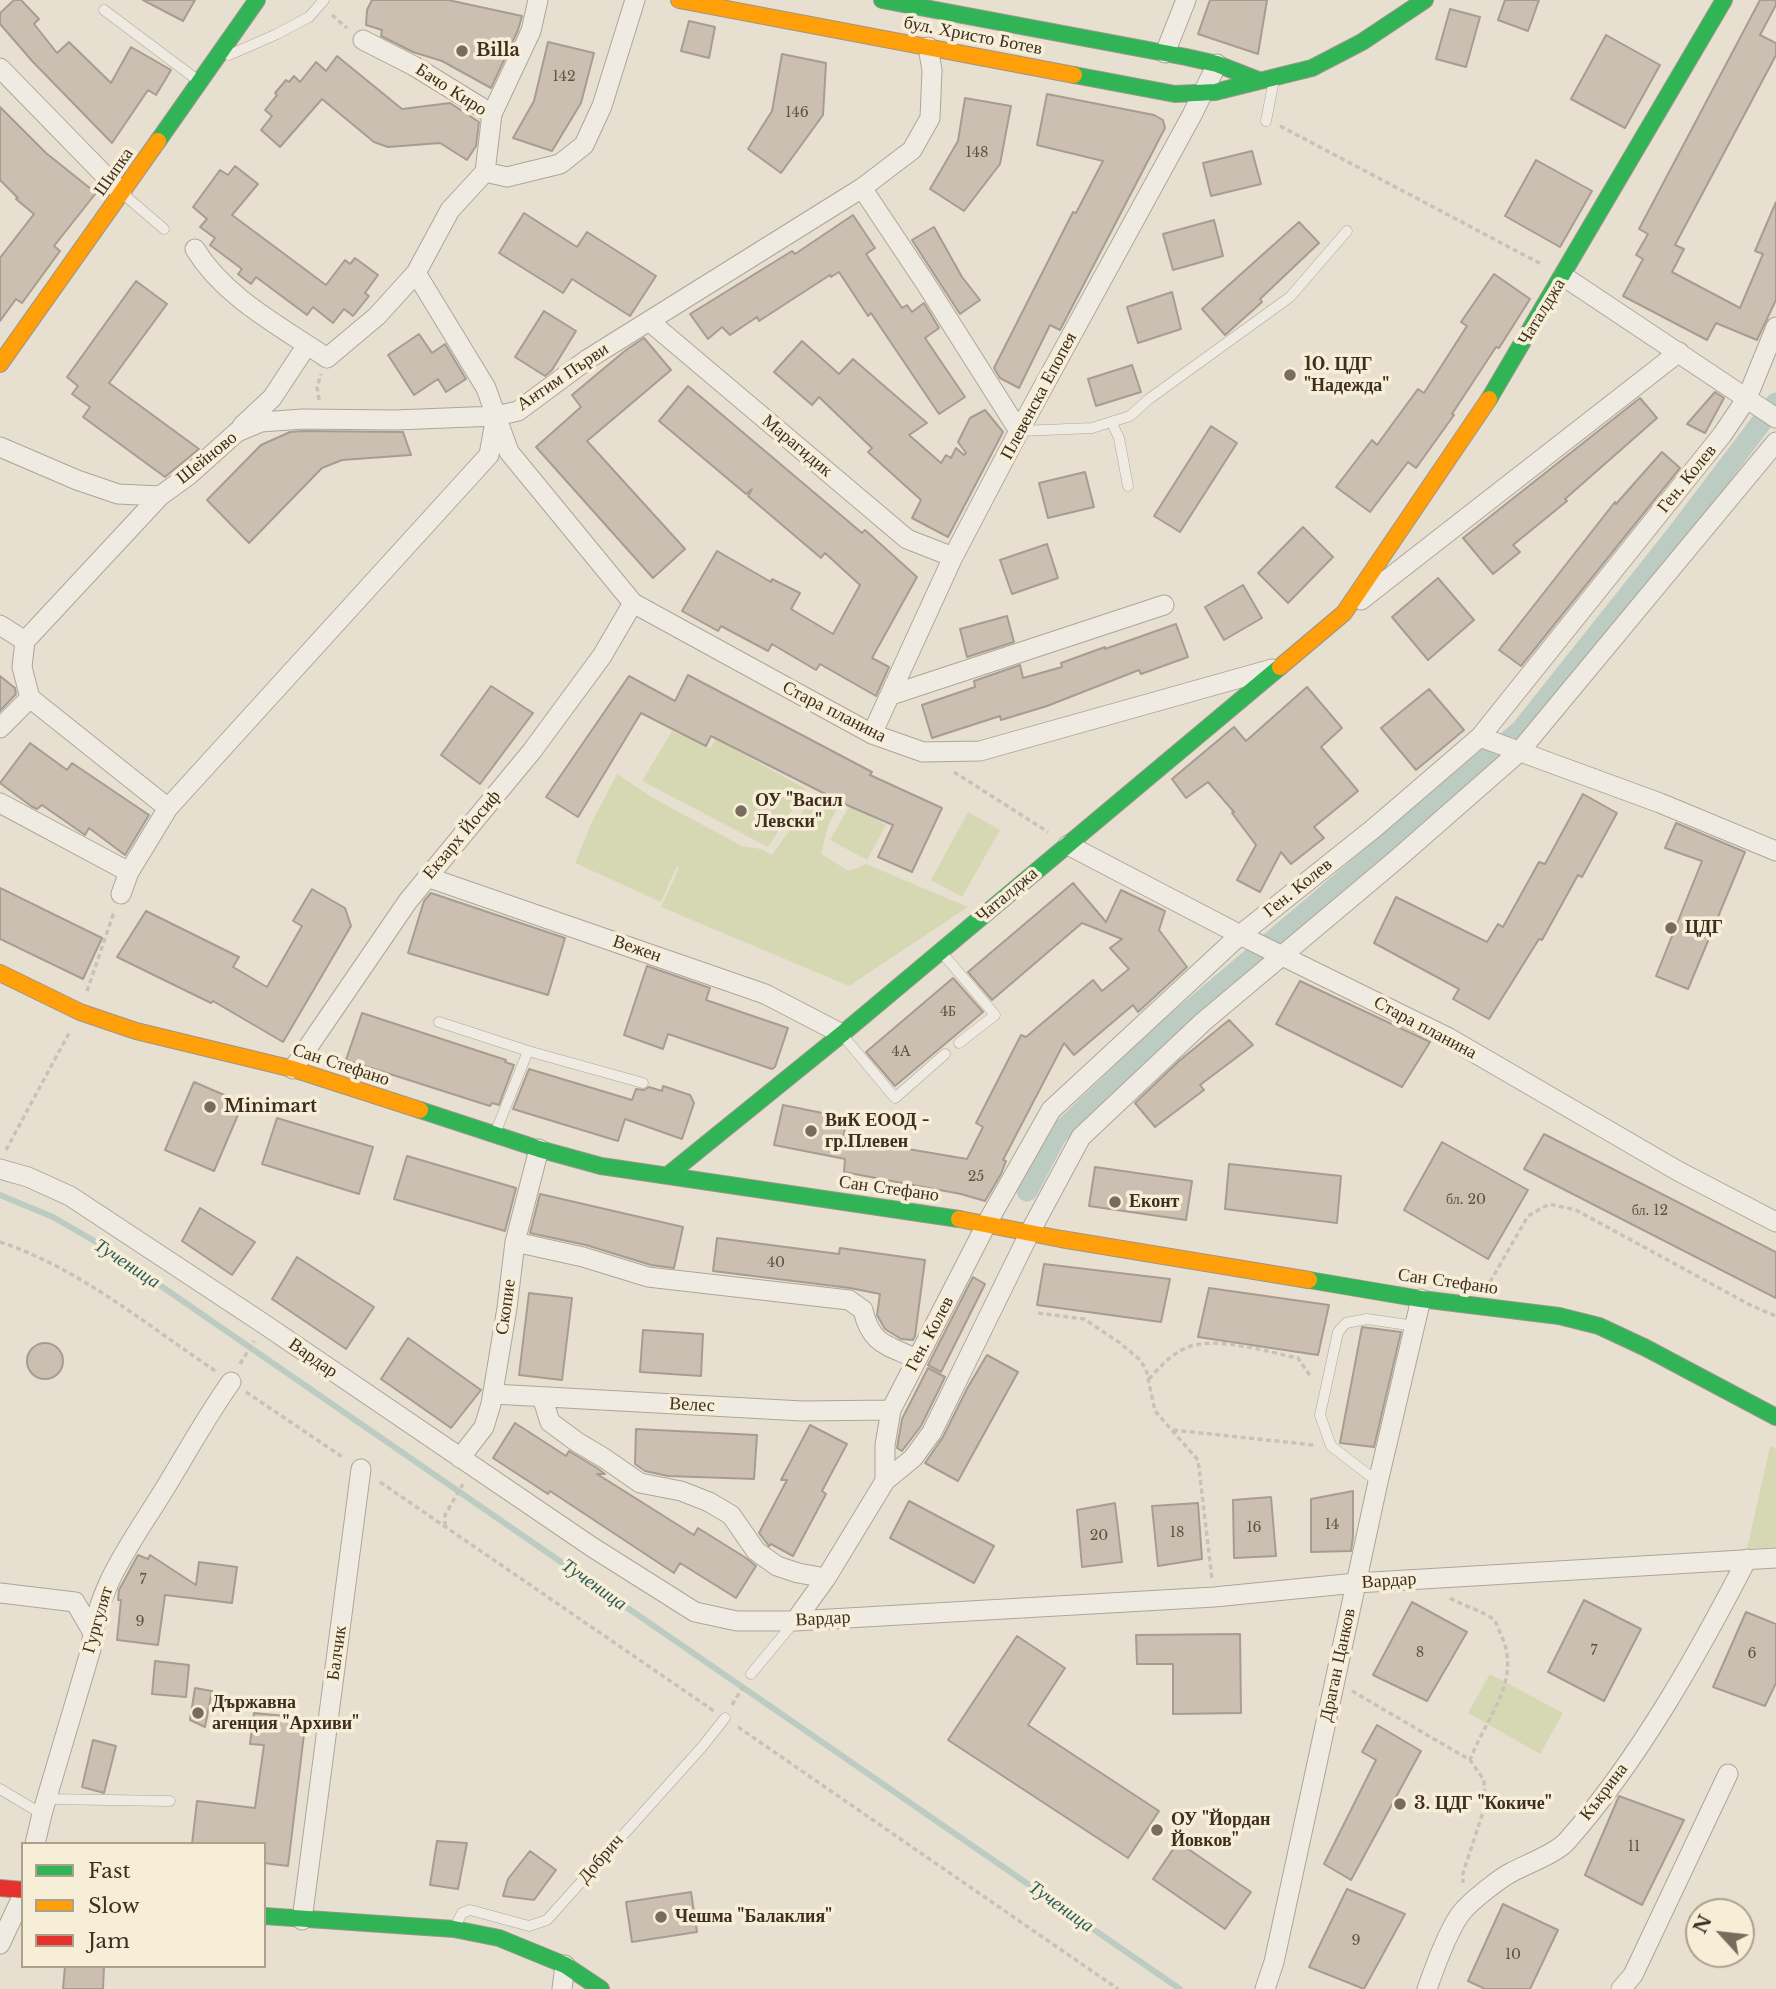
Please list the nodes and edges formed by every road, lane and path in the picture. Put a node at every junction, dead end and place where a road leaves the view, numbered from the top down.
1 (257, 0) edge
2 (538, 0) edge
3 (635, 0) edge
4 (679, 0) edge
5 (882, 0) edge
6 (1186, 0) edge
7 (1425, 0) edge
8 (1724, 0) edge
9 (322, 2) edge
10 (104, 9) dead end
11 (363, 40) joint
12 (999, 41) junction
13 (928, 47) junction
14 (1165, 52) junction
15 (1217, 64) junction
16 (210, 66) junction
17 (0, 68) edge
18 (1275, 79) junction
19 (1258, 80) junction
20 (200, 82) junction
21 (1202, 96) junction
22 (492, 114) junction
23 (1268, 121) joint
24 (485, 172) junction
25 (862, 188) junction
26 (122, 193) junction
27 (164, 229) dead end
28 (1347, 231) dead end
29 (195, 249) dead end
30 (416, 273) junction
31 (1563, 276) junction
32 (649, 321) junction
33 (1776, 327) edge
34 (306, 345) junction
35 (1679, 352) junction
36 (325, 358) junction
37 (0, 364) edge
38 (1765, 410) edge
39 (496, 416) junction
40 (325, 419) junction
41 (1111, 423) junction
42 (1019, 431) junction
43 (237, 432) junction
44 (1776, 442) edge
45 (0, 447) edge
46 (1128, 486) dead end
47 (160, 496) junction
48 (953, 557) junction
49 (633, 603) junction
50 (1164, 605) dead end
51 (1344, 613) junction
52 (0, 625) edge
53 (25, 641) junction
54 (1280, 667) junction
55 (891, 695) junction
56 (30, 698) junction
57 (0, 728) edge
58 (872, 734) junction
59 (1485, 739) junction
60 (1516, 750) junction
61 (923, 751) junction
62 (0, 803) edge
63 (168, 808) junction
64 (1068, 845) junction
65 (1776, 850) edge
66 (129, 872) junction
67 (427, 877) junction
68 (121, 894) joint
69 (1246, 938) junction
70 (940, 951) junction
71 (1279, 954) junction
72 (0, 973) edge
73 (80, 1012) junction
74 (439, 1022) dead end
75 (842, 1034) junction
76 (959, 1043) dead end
77 (528, 1051) junction
78 (946, 1054) dead end
79 (293, 1069) junction
80 (643, 1083) dead end
81 (494, 1135) junction
82 (538, 1149) junction
83 (3, 1159) edge
84 (668, 1175) junction
85 (1776, 1222) edge
86 (987, 1223) junction
87 (1030, 1232) junction
88 (0, 1242) edge
89 (514, 1242) junction
90 (1421, 1299) junction
91 (1477, 1305) junction
92 (1038, 1313) dead end
93 (1776, 1316) edge
94 (1415, 1326) junction
95 (254, 1340) dead end
96 (918, 1359) junction
97 (233, 1376) junction
98 (1149, 1379) junction
99 (493, 1394) junction
100 (542, 1397) junction
101 (891, 1410) junction
102 (1320, 1415) junction
103 (1776, 1417) edge
104 (1170, 1429) junction
105 (1331, 1446) junction
106 (460, 1458) junction
107 (361, 1469) junction
108 (467, 1479) dead end
109 (885, 1481) junction
110 (1378, 1482) junction
111 (444, 1526) junction
112 (1776, 1558) edge
113 (1747, 1559) junction
114 (826, 1578) junction
115 (1437, 1578) junction
116 (1356, 1583) junction
117 (0, 1593) edge
118 (1214, 1597) junction
119 (795, 1621) junction
120 (92, 1630) junction
121 (751, 1674) dead end
122 (1335, 1681) junction
123 (725, 1718) junction
124 (1470, 1760) junction
125 (1728, 1774) dead end
126 (0, 1789) edge
127 (170, 1801) dead end
128 (44, 1806) junction
129 (35, 1842) edge
130 (0, 1888) edge
131 (21, 1893) edge
132 (21, 1897) edge
133 (1462, 1912) junction
134 (266, 1916) edge
135 (302, 1920) junction
136 (454, 1929) junction
137 (0, 1944) edge
138 (565, 1965) junction
139 (562, 1989) edge
140 (601, 1989) edge
141 (1118, 1989) edge
142 (1265, 1989) edge
143 (1427, 1989) edge
144 (1621, 1989) edge

1 - 16 street, Шипка
2 - 22 street
3 - 24 street
4 - 13 street, бул. Христо Ботев
5 - 12 street, бул. Христо Ботев
6 - 14 street
7 - 18 street, бул. Христо Ботев
8 - 31 street, Чаталджа
9 - 11 path
9 - 16 lane
10 - 20 lane
11 - 22 street, Бачо Киро
12 - 13 street, бул. Христо Ботев
12 - 14 street, бул. Христо Ботев
12 - 21 street, бул. Христо Ботев
13 - 25 street, Антим Първи
14 - 15 street, бул. Христо Ботев
15 - 19 street, бул. Христо Ботев
15 - 21 street, Плевенска Епопея
16 - 20 street, Шипка
17 - 26 street
18 - 19 street, бул. Христо Ботев
18 - 23 lane
19 - 21 street, бул. Христо Ботев
20 - 26 street, Шипка
21 - 42 street, Плевенска Епопея
22 - 24 street, Бачо Киро
23 - 31 path
24 - 30 street
25 - 32 street, Антим Първи
25 - 42 street
26 - 27 lane
26 - 37 street, Шипка
28 - 41 lane
29 - 34 street
30 - 36 street
30 - 39 street, Стара планина
31 - 35 street
31 - 51 street, Чаталджа
32 - 39 street, Антим Първи
32 - 48 street, Марагидик
33 - 38 street, Ген. Колев
34 - 36 street
34 - 43 street
35 - 38 street
35 - 51 street, Чаталджа
36 - 40 path
38 - 59 street, Ген. Колев
39 - 40 street, Шейново
39 - 49 street, Стара планина
39 - 63 street, Антим Първи
40 - 43 street, Шейново
41 - 42 lane
41 - 46 lane
42 - 48 street, Плевенска Епопея
43 - 47 street, Шейново
44 - 60 street
45 - 47 street
47 - 53 street, Шейново
48 - 55 street, Плевенска Епопея
49 - 58 street, Стара планина
49 - 67 street, Екзарх Йосиф
50 - 55 street
51 - 54 street, Чаталджа
52 - 53 street
53 - 56 street
54 - 61 street, Стара планина
54 - 64 street, Чаталджа
55 - 58 street, Плевенска Епопея
56 - 57 street
56 - 63 street
58 - 61 street, Стара планина
59 - 60 street
59 - 69 street, Ген. Колев
60 - 65 street
60 - 71 street
61 - 64 path
62 - 66 street
63 - 66 street, Антим Първи
64 - 69 street, Стара планина
64 - 70 street, Чаталджа
66 - 68 street, Антим Първи
67 - 75 street, Вежен
67 - 79 street, Екзарх Йосиф
68 - 73 path
69 - 71 street, Стара планина
69 - 86 street, Ген. Колев
70 - 75 street, Чаталджа
70 - 76 lane
71 - 85 street, Стара планина
71 - 87 street
72 - 73 street, Сан Стефано
73 - 79 street, Сан Стефано
73 - 83 path
74 - 77 lane
75 - 78 lane
75 - 84 street, Чаталджа
77 - 80 lane
77 - 81 lane
79 - 81 street, Сан Стефано
81 - 82 street, Сан Стефано
82 - 84 street, Сан Стефано
82 - 89 street, Скопие
83 - 106 street, Вардар
84 - 86 street, Сан Стефано
86 - 87 street, Сан Стефано
86 - 96 street, Ген. Колев
87 - 90 street, Сан Стефано
87 - 109 street
88 - 97 path
89 - 96 street
89 - 99 street, Скопие
90 - 91 street, Сан Стефано
90 - 94 street, Драган Цанков
91 - 93 path
91 - 103 street, Сан Стефано
92 - 98 path
94 - 102 lane
94 - 110 street, Драган Цанков
95 - 97 path
96 - 101 street, Ген. Колев
97 - 107 path
97 - 120 street, Гургулят
98 - 102 path
98 - 104 path
99 - 100 street, Велес
99 - 106 street, Скопие
100 - 101 street, Велес
100 - 114 street
101 - 109 street, Ген. Колев
102 - 105 lane
104 - 105 path
104 - 118 path
105 - 110 lane
106 - 119 street, Вардар
107 - 111 path
107 - 135 street, Балчик
108 - 111 path
109 - 114 street
110 - 116 street, Драган Цанков
111 - 123 path
112 - 113 street, Вардар
113 - 115 street, Вардар
113 - 133 street, Къкрина
114 - 119 street
115 - 116 street, Вардар
115 - 124 path
116 - 118 street, Вардар
116 - 122 street, Драган Цанков
117 - 120 street
118 - 119 street, Вардар
119 - 121 lane
120 - 128 street, Гургулят
122 - 124 path
122 - 142 street, Драган Цанков
123 - 136 lane, Добрич
123 - 141 path
124 - 133 path
125 - 144 street
126 - 128 lane
127 - 128 lane
128 - 129 street, Гургулят
130 - 131 street
132 - 137 street
133 - 143 street, Къкрина
134 - 135 street
135 - 136 street
136 - 138 street
138 - 139 street
138 - 140 street

